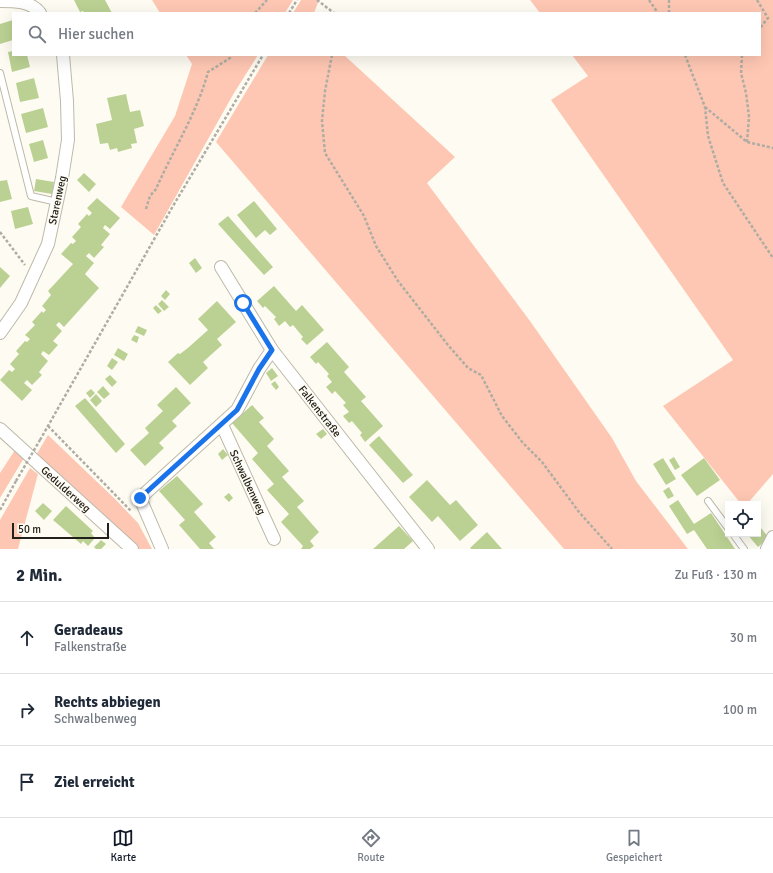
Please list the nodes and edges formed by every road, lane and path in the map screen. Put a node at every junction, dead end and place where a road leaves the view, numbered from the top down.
1 (267, 0) edge
2 (297, 0) edge
3 (317, 0) edge
4 (649, 0) edge
5 (669, 0) edge
6 (757, 0) edge
7 (0, 1) edge
8 (39, 12) edge
9 (256, 12) edge
10 (290, 12) edge
11 (333, 12) edge
12 (657, 12) edge
13 (669, 12) edge
14 (761, 27) edge
15 (63, 56) edge
16 (231, 56) edge
17 (262, 56) edge
18 (332, 56) edge
19 (685, 56) edge
20 (742, 56) edge
21 (0, 73) edge
22 (705, 106) junction
23 (747, 142) junction
24 (773, 148) edge
25 (57, 202) junction
26 (146, 209) dead end
27 (0, 232) edge
28 (773, 258) edge
29 (221, 267) dead end
30 (35, 273) junction
31 (0, 333) edge
32 (272, 350) junction
33 (222, 425) junction
34 (48, 426) junction
35 (0, 429) edge
36 (708, 501) dead end
37 (0, 510) edge
38 (134, 514) dead end
39 (725, 524) edge
40 (735, 537) edge
41 (773, 537) edge
42 (274, 539) dead end
43 (132, 549) edge
44 (162, 549) edge
45 (428, 549) edge
46 (612, 549) edge
47 (744, 549) edge
48 (767, 549) edge

1 - 9 path
2 - 10 path
3 - 11 path
4 - 12 path
5 - 13 path
6 - 14 path
7 - 8 street
15 - 25 street, Starenweg
16 - 26 path
17 - 34 path
18 - 46 path
19 - 22 path
20 - 23 path
21 - 25 lane
22 - 23 path
22 - 28 path
23 - 24 path
25 - 30 street, Starenweg
27 - 30 path
29 - 32 street, Falkenstraße
30 - 31 street, Starenweg
32 - 33 street
32 - 45 street, Falkenstraße
33 - 42 street, Schwalbenweg
33 - 44 street
34 - 37 path, bridge
34 - 38 path
35 - 43 street, Gedulderweg
36 - 39 lane
40 - 47 lane
41 - 48 street

